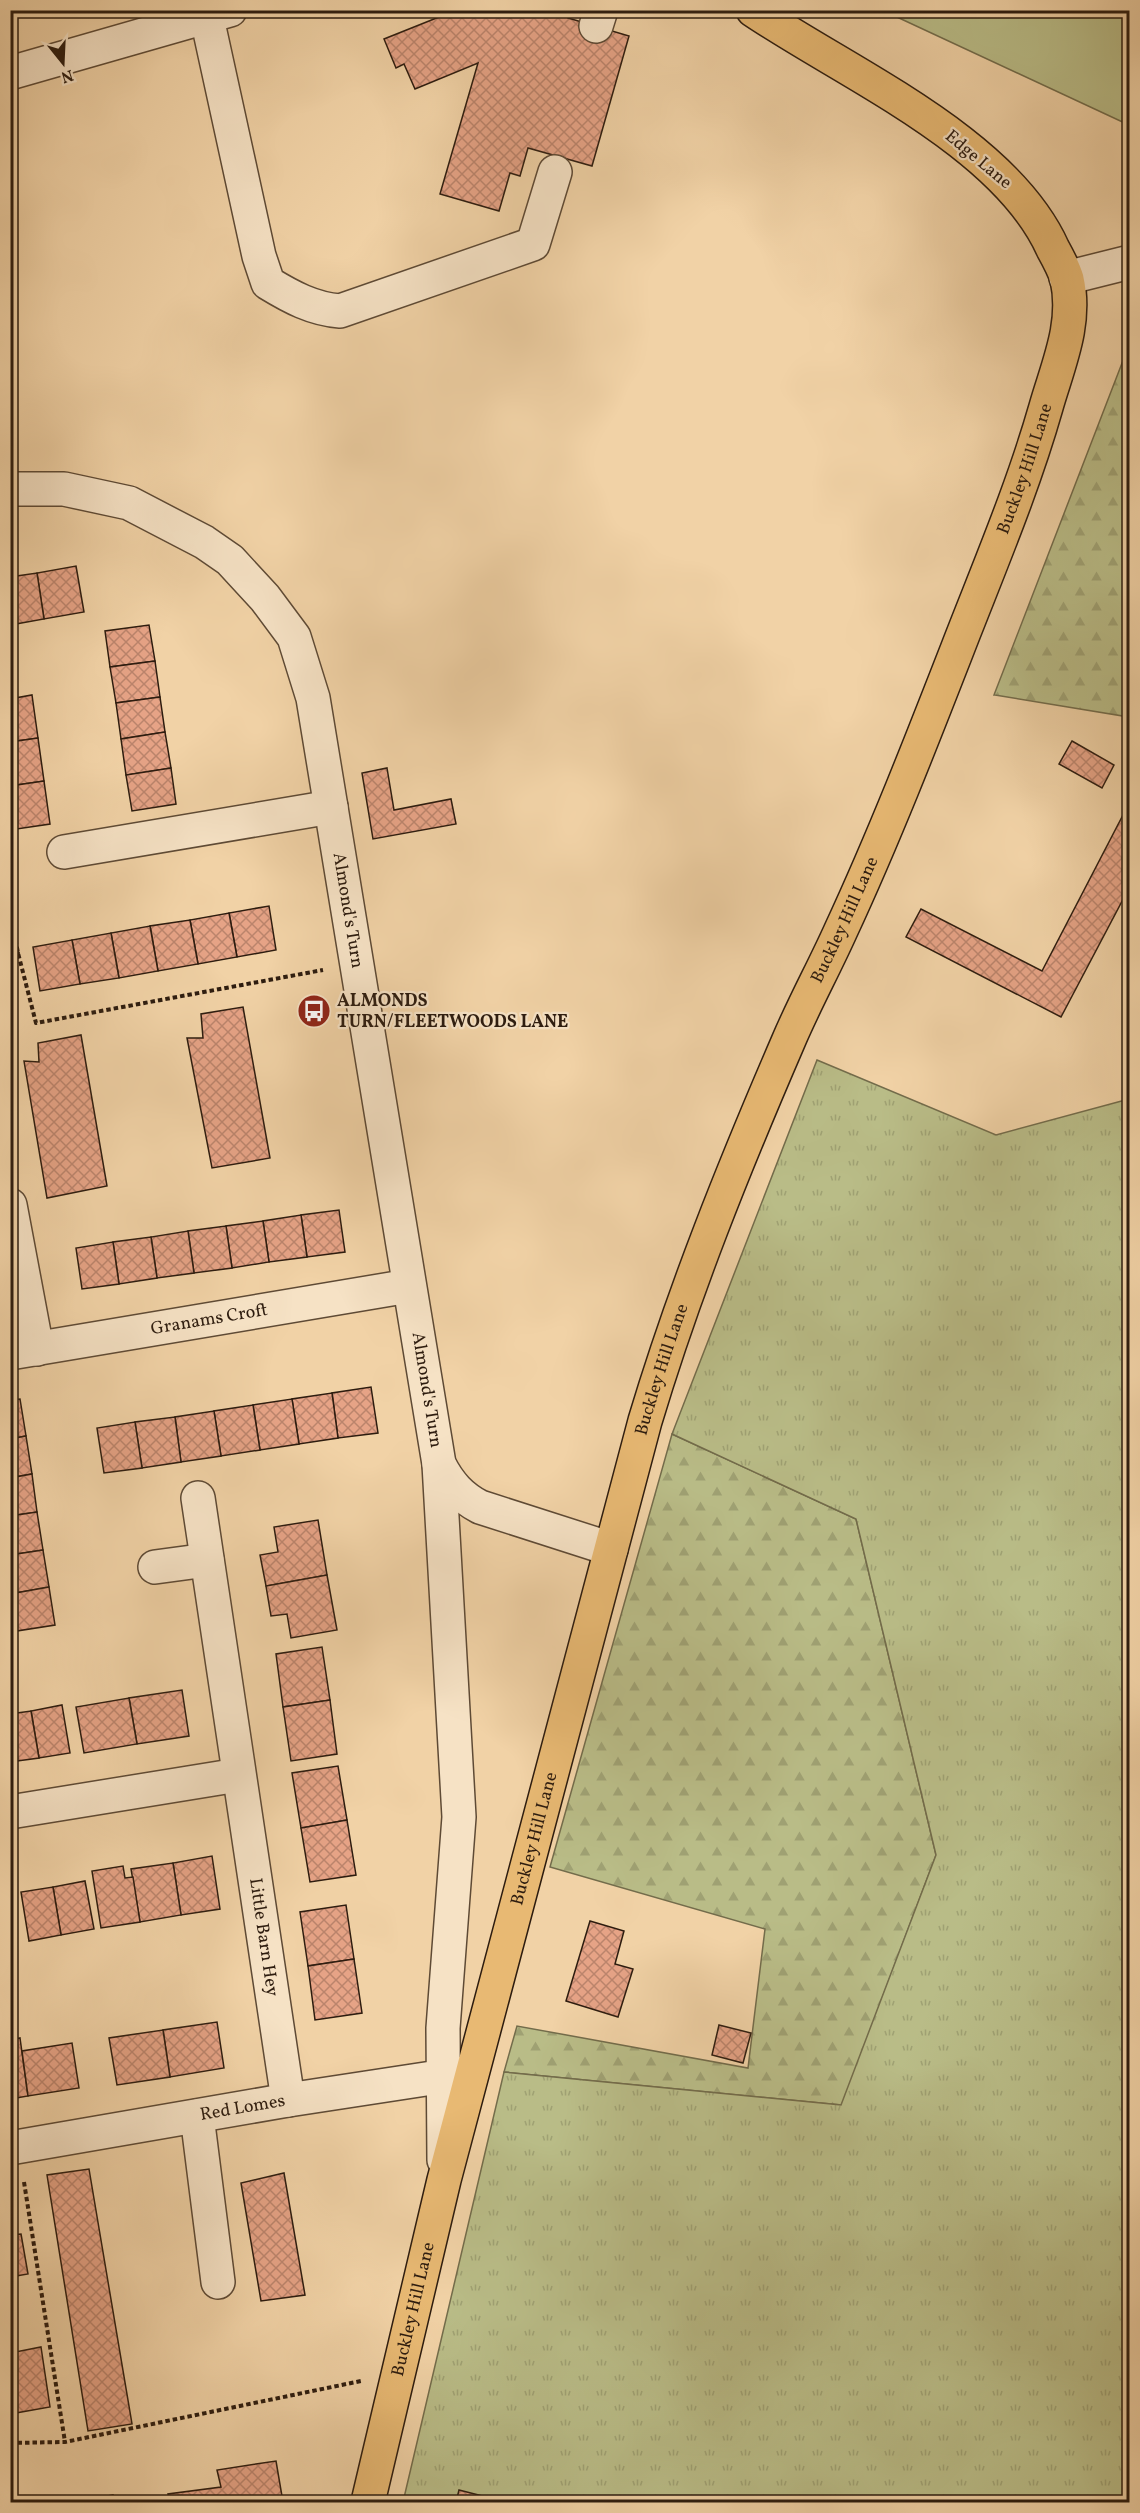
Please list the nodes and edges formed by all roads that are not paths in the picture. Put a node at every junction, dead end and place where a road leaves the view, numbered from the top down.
1 (753, 10) edge
2 (779, 10) edge
3 (219, 14) edge
4 (800, 41) junction
5 (10, 73) edge
6 (555, 172) dead end
7 (1130, 262) edge
8 (1066, 278) junction
9 (10, 489) edge
10 (331, 807) junction
11 (64, 852) dead end
12 (10, 1205) edge
13 (409, 1286) junction
14 (24, 1351) edge
15 (439, 1464) junction
16 (198, 1498) dead end
17 (611, 1549) junction
18 (207, 1560) junction
19 (155, 1567) dead end
20 (238, 1775) junction
21 (10, 1812) edge
22 (458, 2074) junction
23 (288, 2100) junction
24 (197, 2116) junction
25 (15, 2147) edge
26 (218, 2282) dead end
27 (368, 2502) edge

1 - 4 main road, Edge Lane
2 - 4 main road, Edge Lane
3 - 5 street
3 - 6 street
4 - 8 main road, Edge Lane
7 - 8 street
8 - 17 main road, Buckley Hill Lane
9 - 10 street, Almond's Turn
10 - 11 street
10 - 13 street, Almond's Turn
12 - 14 street
13 - 14 street, Granams Croft
13 - 15 street, Almond's Turn
15 - 17 street, Almond's Turn
15 - 22 street
16 - 18 street, Little Barn Hey
17 - 22 main road, Buckley Hill Lane
18 - 19 street
18 - 20 street, Little Barn Hey
20 - 21 street
20 - 23 street, Little Barn Hey
22 - 23 street, Red Lomes
22 - 27 main road, Buckley Hill Lane
23 - 24 street, Red Lomes
24 - 25 street, Red Lomes
24 - 26 street

